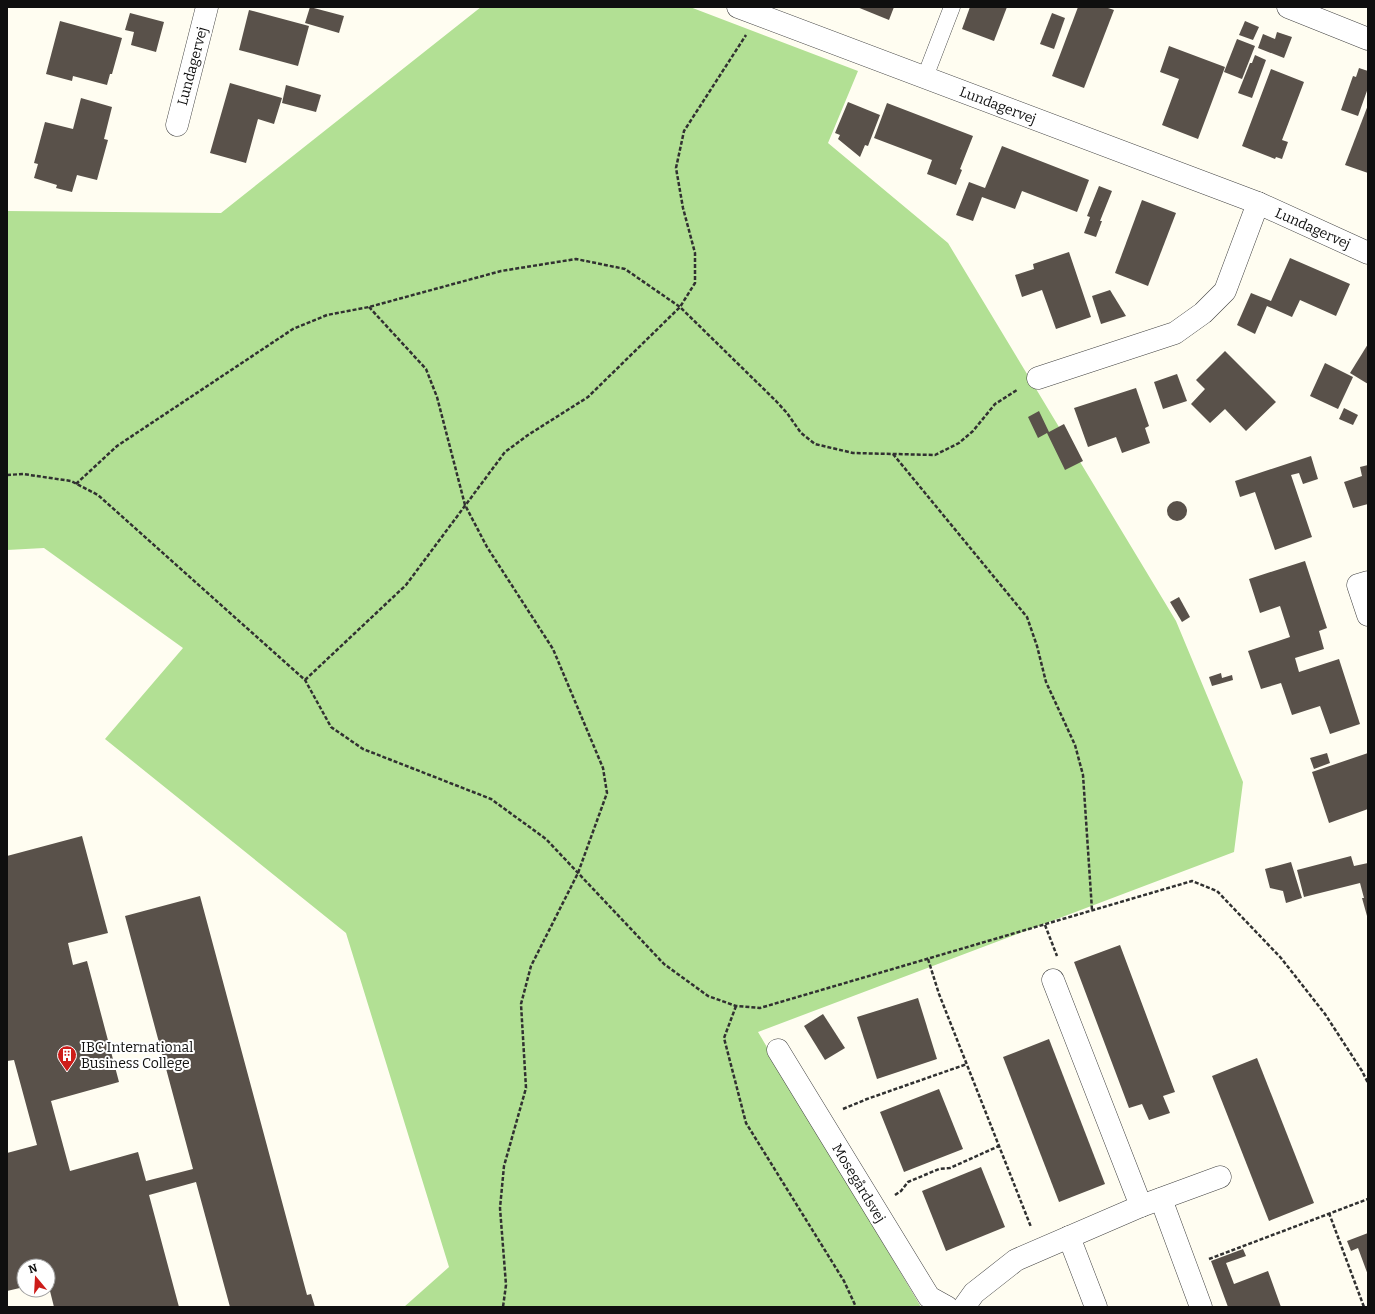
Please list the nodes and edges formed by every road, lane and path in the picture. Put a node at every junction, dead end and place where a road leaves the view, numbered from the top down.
1 (207, 7) edge
2 (738, 7) edge
3 (952, 7) edge
4 (1288, 7) edge
5 (759, 15) junction
6 (1368, 39) edge
7 (924, 77) junction
8 (176, 125) dead end
9 (1258, 203) junction
10 (1368, 254) edge
11 (369, 307) junction
12 (680, 307) junction
13 (1038, 378) joint
14 (893, 454) junction
15 (7, 475) edge
16 (75, 484) junction
17 (465, 505) junction
18 (1368, 582) edge
19 (1368, 616) edge
20 (305, 680) junction
21 (578, 873) junction
22 (1092, 910) junction
23 (928, 959) junction
24 (1053, 980) dead end
25 (736, 1006) junction
26 (778, 1050) dead end
27 (967, 1064) junction
28 (1368, 1083) edge
29 (823, 1123) junction
30 (999, 1146) junction
31 (1220, 1177) dead end
32 (1368, 1199) edge
33 (1151, 1202) junction
34 (874, 1206) junction
35 (1329, 1213) junction
36 (1069, 1237) junction
37 (1040, 1250) junction
38 (1186, 1268) junction
39 (503, 1307) edge
40 (856, 1307) edge
41 (947, 1307) edge
42 (964, 1307) edge
43 (1096, 1307) edge
44 (1201, 1307) edge
45 (1364, 1307) edge

1 - 8 street, Lundagervej
2 - 5 street, Lundagervej
3 - 7 lane
4 - 6 street
5 - 7 street, Lundagervej
5 - 12 path
7 - 9 street, Lundagervej
9 - 10 street, Lundagervej
9 - 13 street, Lundagervej
11 - 12 path
11 - 16 path
11 - 17 path
12 - 14 path
12 - 17 path
13 - 14 path
14 - 22 path
15 - 16 path
16 - 20 path
17 - 20 path
17 - 21 path
18 - 19 street
20 - 21 path
21 - 25 path
21 - 39 path
22 - 23 path
22 - 28 path
23 - 25 path
23 - 27 path
24 - 33 street
25 - 40 path
26 - 29 street, Mosegårdsvej
27 - 29 path
27 - 30 path
29 - 34 street, Mosegårdsvej
30 - 34 path
30 - 37 path
31 - 33 street
32 - 35 path
33 - 36 street
33 - 38 street
34 - 41 street, Mosegårdsvej
35 - 38 path
35 - 45 path
36 - 37 street
36 - 43 street
37 - 42 street
38 - 44 street

